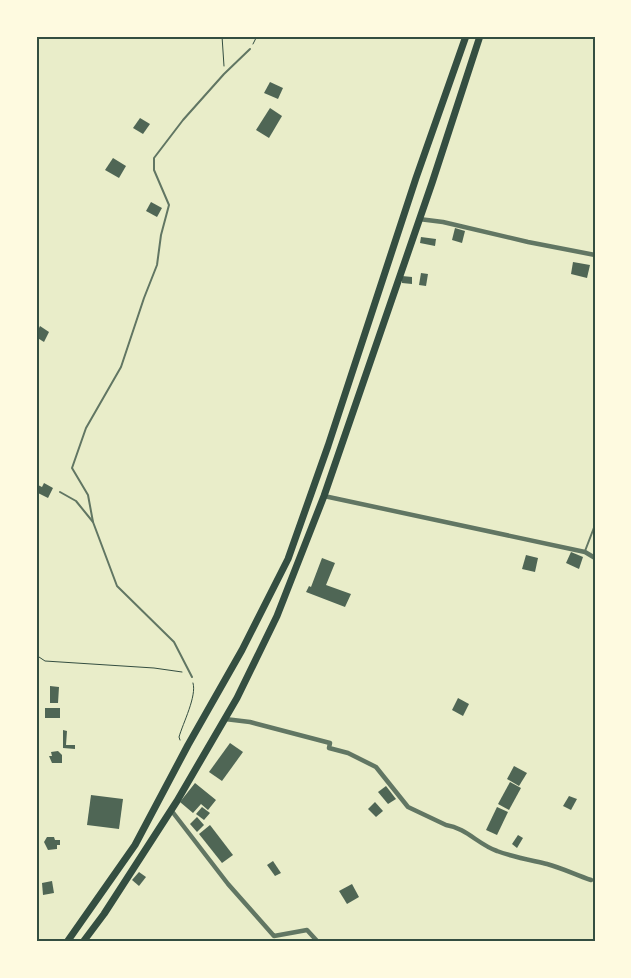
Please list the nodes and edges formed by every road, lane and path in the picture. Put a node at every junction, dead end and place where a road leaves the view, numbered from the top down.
1 (222, 36) edge
2 (257, 36) edge
3 (466, 36) edge
4 (480, 36) edge
5 (250, 49) joint
6 (224, 74) junction
7 (419, 219) junction
8 (595, 255) edge
9 (60, 492) dead end
10 (324, 496) junction
11 (93, 522) junction
12 (595, 525) edge
13 (585, 552) junction
14 (595, 558) edge
15 (36, 655) edge
16 (192, 677) junction
17 (225, 719) junction
18 (186, 750) junction
19 (171, 810) junction
20 (591, 880) dead end
21 (67, 942) edge
22 (83, 942) edge
23 (318, 942) edge

1 - 6 path
2 - 5 path
3 - 18 highway
4 - 7 highway
5 - 6 lane
6 - 11 lane
7 - 8 street
7 - 10 highway
9 - 11 lane
10 - 13 street
10 - 17 highway
11 - 16 lane
12 - 13 lane
13 - 14 street
15 - 16 path
16 - 18 path
17 - 19 highway
17 - 20 street
18 - 21 highway
19 - 22 highway
19 - 23 street

